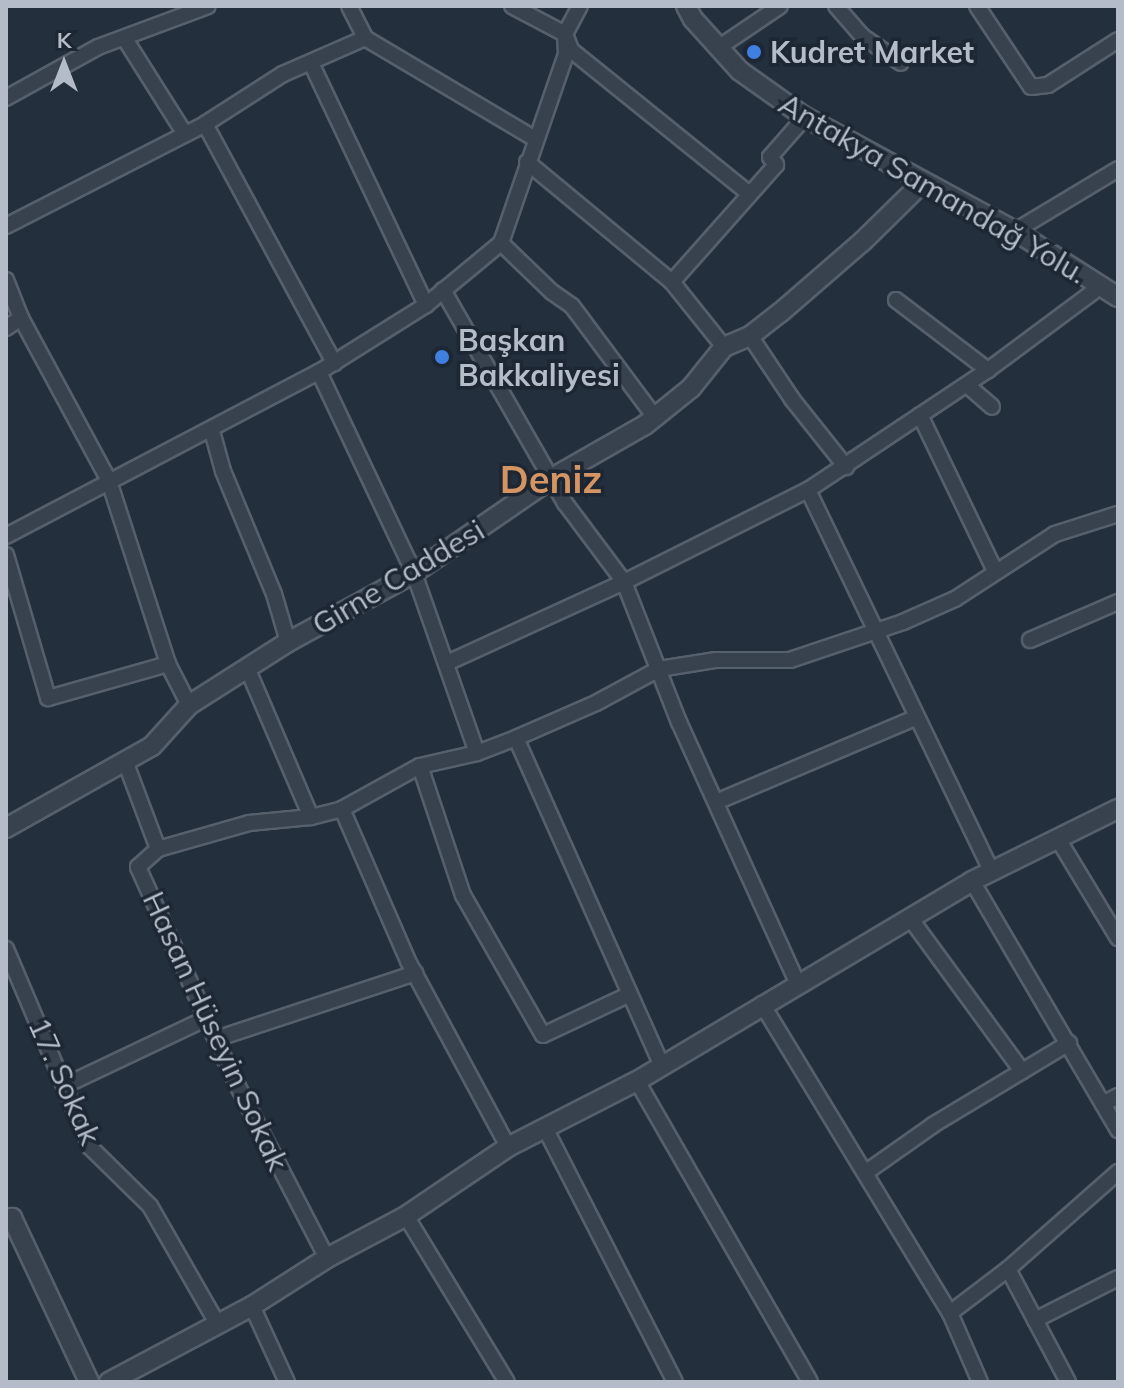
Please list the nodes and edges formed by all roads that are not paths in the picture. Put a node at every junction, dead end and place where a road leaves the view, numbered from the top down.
1 (208, 6) edge
2 (349, 6) edge
3 (512, 6) edge
4 (580, 6) edge
5 (686, 6) edge
6 (780, 6) edge
7 (836, 6) edge
8 (977, 6) edge
9 (565, 34) junction
10 (365, 38) junction
11 (125, 39) junction
12 (1118, 40) edge
13 (721, 46) junction
14 (311, 63) junction
15 (901, 63) dead end
16 (6, 98) edge
17 (805, 117) junction
18 (205, 124) junction
19 (185, 134) junction
20 (535, 139) junction
21 (527, 162) junction
22 (1118, 169) edge
23 (922, 183) junction
24 (748, 193) junction
25 (6, 226) edge
26 (1015, 231) junction
27 (501, 243) junction
28 (6, 280) edge
29 (672, 282) junction
30 (1101, 286) junction
31 (443, 290) junction
32 (1118, 297) edge
33 (896, 300) dead end
34 (426, 305) junction
35 (21, 318) junction
36 (6, 328) edge
37 (750, 336) junction
38 (724, 347) junction
39 (334, 363) junction
40 (988, 370) junction
41 (319, 372) junction
42 (967, 385) junction
43 (992, 407) dead end
44 (920, 415) junction
45 (654, 416) junction
46 (212, 431) junction
47 (846, 467) junction
48 (552, 478) junction
49 (109, 481) junction
50 (808, 490) junction
51 (1118, 514) edge
52 (6, 536) edge
53 (6, 555) edge
54 (995, 571) junction
55 (414, 573) junction
56 (624, 582) junction
57 (1118, 602) edge
58 (876, 629) junction
59 (1030, 640) dead end
60 (288, 642) junction
61 (447, 663) junction
62 (168, 664) junction
63 (659, 669) junction
64 (248, 670) junction
65 (189, 705) junction
66 (915, 718) junction
67 (516, 738) junction
68 (477, 753) junction
69 (125, 761) junction
70 (420, 766) junction
71 (716, 802) junction
72 (342, 809) junction
73 (1118, 809) edge
74 (311, 817) junction
75 (6, 828) edge
76 (1058, 839) junction
77 (158, 849) junction
78 (991, 871) junction
79 (972, 881) junction
80 (910, 918) junction
81 (1118, 938) edge
82 (6, 949) edge
83 (415, 973) junction
84 (797, 982) junction
85 (628, 995) junction
86 (762, 1004) junction
87 (207, 1018) junction
88 (216, 1039) junction
89 (1069, 1043) junction
90 (662, 1066) junction
91 (1022, 1071) junction
92 (637, 1081) junction
93 (66, 1085) junction
94 (1118, 1096) edge
95 (1103, 1104) junction
96 (546, 1130) junction
97 (1118, 1130) edge
98 (508, 1147) junction
99 (1118, 1172) edge
100 (865, 1173) junction
101 (406, 1216) junction
102 (6, 1221) edge
103 (327, 1258) junction
104 (1008, 1269) junction
105 (1118, 1278) edge
106 (252, 1306) junction
107 (950, 1313) junction
108 (1035, 1320) junction
109 (217, 1323) junction
110 (89, 1382) edge
111 (109, 1382) edge
112 (287, 1382) edge
113 (507, 1382) edge
114 (675, 1382) edge
115 (810, 1382) edge
116 (980, 1382) edge
117 (1068, 1382) edge

1 - 11 street
2 - 10 street
3 - 9 street
4 - 9 street
5 - 13 street, Antakya Samandağ Yolu.
6 - 13 street
7 - 15 street
8 - 12 street
9 - 20 street
9 - 24 street
10 - 14 street
10 - 20 street
11 - 16 street
11 - 19 street
13 - 17 street, Antakya Samandağ Yolu.
14 - 18 street
14 - 34 street
17 - 23 street, Antakya Samandağ Yolu.
17 - 24 street
18 - 19 street
18 - 39 street
19 - 25 street
20 - 21 street
21 - 27 street
21 - 29 street
22 - 26 street
23 - 26 street, Antakya Samandağ Yolu.
23 - 37 street, Girne Caddesi
24 - 29 street
26 - 30 street, Antakya Samandağ Yolu.
27 - 31 street
27 - 45 street
28 - 35 street
29 - 38 street
30 - 32 street, Antakya Samandağ Yolu.
30 - 40 street
31 - 34 street
31 - 48 street
33 - 40 street
34 - 39 street
35 - 36 street
35 - 49 street
37 - 38 street, Girne Caddesi
37 - 47 street
38 - 45 street, Girne Caddesi
39 - 41 street
40 - 42 street
41 - 46 street
41 - 55 street
42 - 43 street
42 - 44 street
44 - 47 street
44 - 54 street
45 - 48 street, Girne Caddesi
46 - 49 street
46 - 60 street
47 - 50 street
48 - 55 street, Girne Caddesi
48 - 56 street
49 - 52 street
49 - 62 street
50 - 56 street
50 - 58 street
51 - 54 street
53 - 62 street
54 - 58 street
55 - 60 street, Girne Caddesi
55 - 61 street
56 - 61 street
56 - 63 street
57 - 59 street
58 - 63 street
58 - 66 street
60 - 64 street, Girne Caddesi
61 - 68 street
62 - 65 street
63 - 67 street
63 - 71 street
64 - 65 street, Girne Caddesi
64 - 74 street
65 - 69 street, Girne Caddesi
66 - 71 street
66 - 78 street
67 - 68 street
67 - 85 street
68 - 70 street
69 - 75 street, Girne Caddesi
69 - 77 street, Hasan Hüseyin Sokak
70 - 72 street
70 - 85 street
71 - 84 street
72 - 74 street
72 - 83 street
73 - 76 street
74 - 77 street
76 - 78 street
76 - 81 street
77 - 87 street, Hasan Hüseyin Sokak
78 - 79 street
79 - 80 street
79 - 89 street
80 - 84 street
80 - 91 street
82 - 93 street, 17. Sokak
83 - 88 street
83 - 98 street
84 - 86 street
85 - 90 street
86 - 90 street
86 - 100 street
87 - 88 street, Hasan Hüseyin Sokak
87 - 93 street
88 - 103 street, Hasan Hüseyin Sokak
89 - 91 street
89 - 95 street
90 - 92 street
91 - 100 street
92 - 96 street
92 - 115 street
93 - 109 street, 17. Sokak
94 - 95 street
95 - 97 street
96 - 98 street
96 - 114 street
98 - 101 street
99 - 104 street
100 - 107 street
101 - 103 street
101 - 113 street
102 - 110 street
103 - 106 street
104 - 107 street
104 - 108 street
105 - 108 street
106 - 109 street
106 - 112 street
107 - 116 street
108 - 117 street
109 - 111 street

